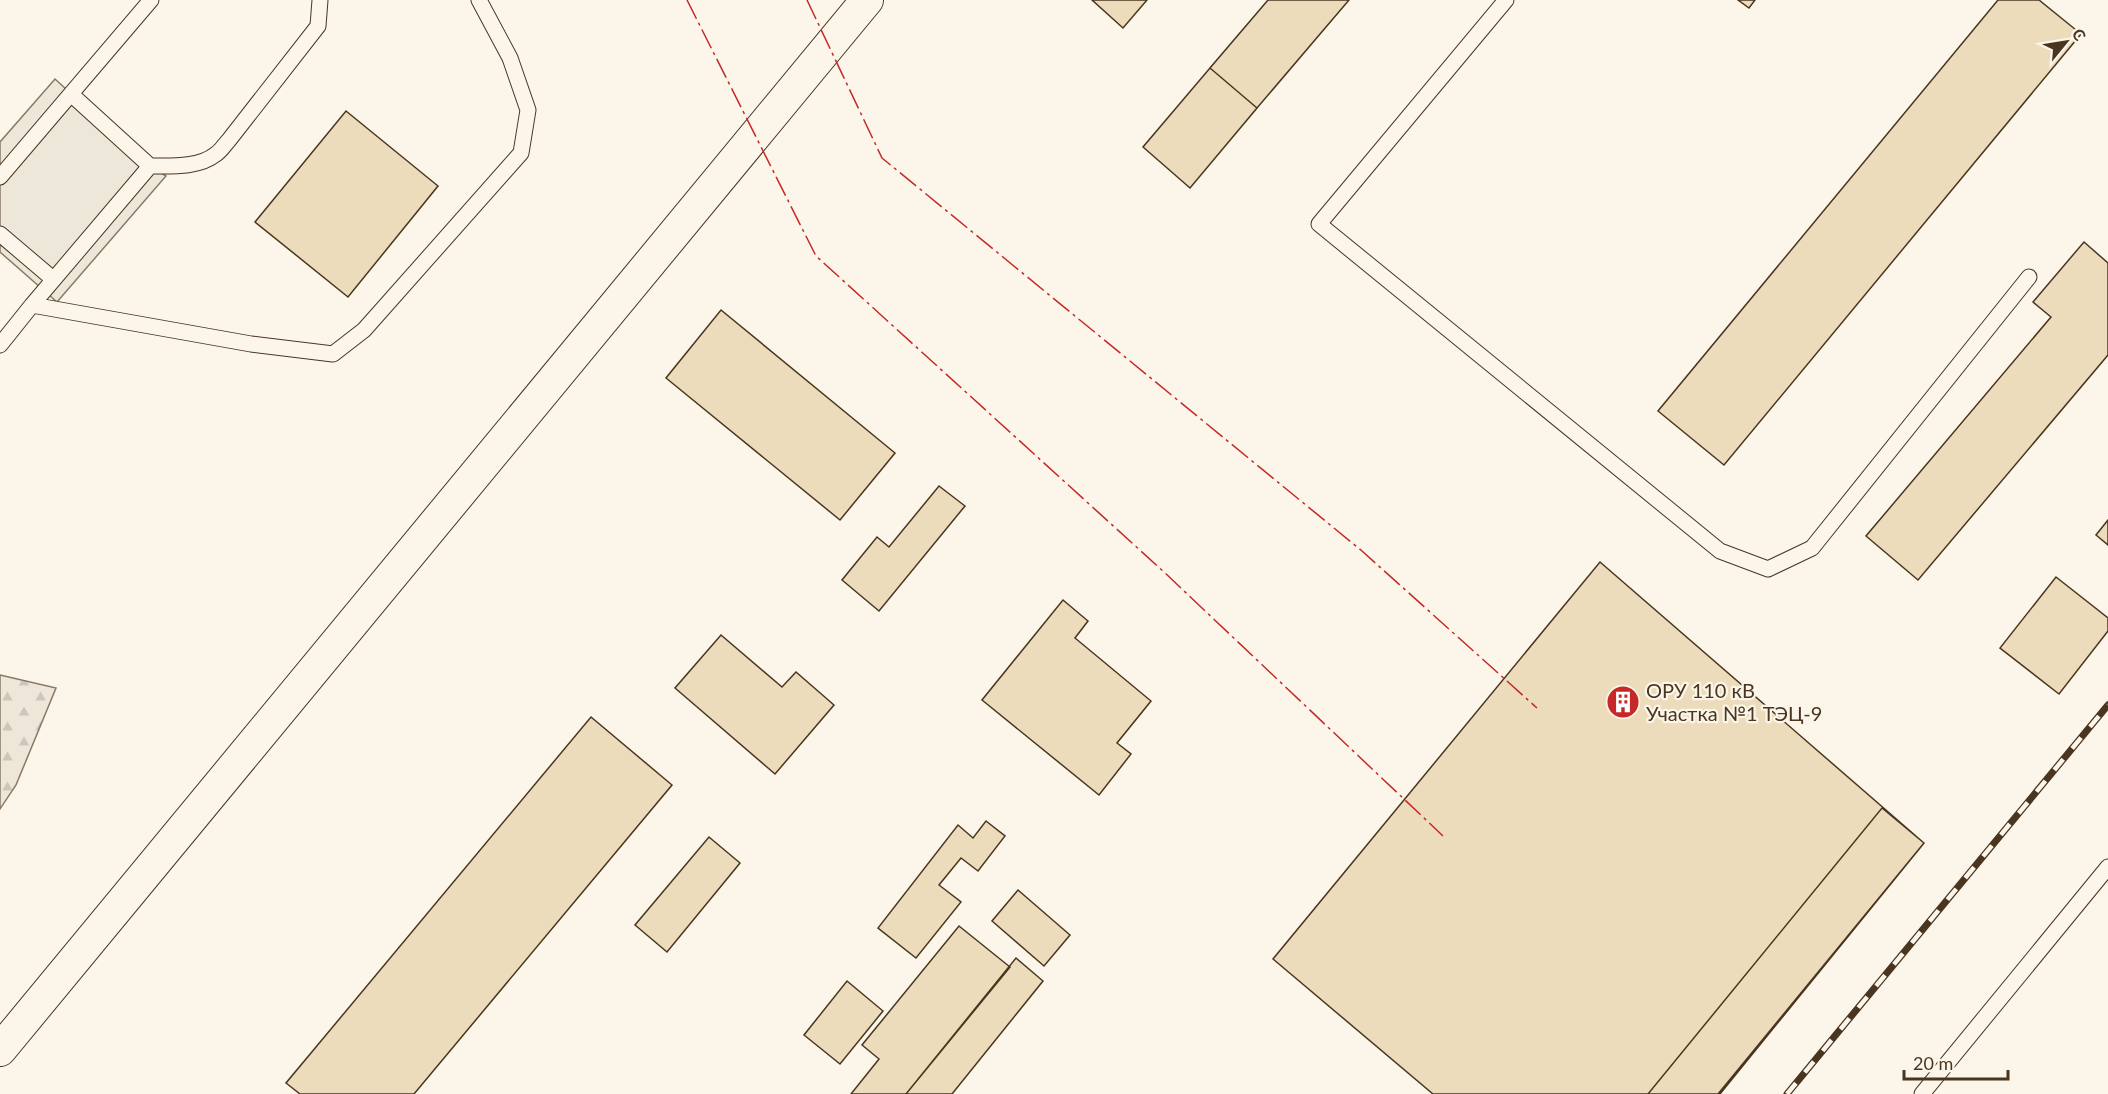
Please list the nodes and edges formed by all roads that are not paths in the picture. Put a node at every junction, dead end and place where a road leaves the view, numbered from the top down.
1 (151, 0) edge
2 (320, 0) edge
3 (479, 0) edge
4 (867, 0) edge
5 (1506, 0) edge
6 (72, 95) junction
7 (150, 166) junction
8 (0, 177) edge
9 (0, 234) edge
10 (2029, 277) dead end
11 (53, 279) junction
12 (32, 304) junction
13 (0, 345) edge
14 (2108, 867) edge
15 (0, 1050) edge
16 (1922, 1094) edge

1 - 6 lane
2 - 7 lane
3 - 12 lane
4 - 15 street
5 - 10 lane
6 - 7 lane
6 - 8 lane
7 - 11 lane
9 - 11 lane
11 - 12 lane
12 - 13 lane
14 - 16 lane

